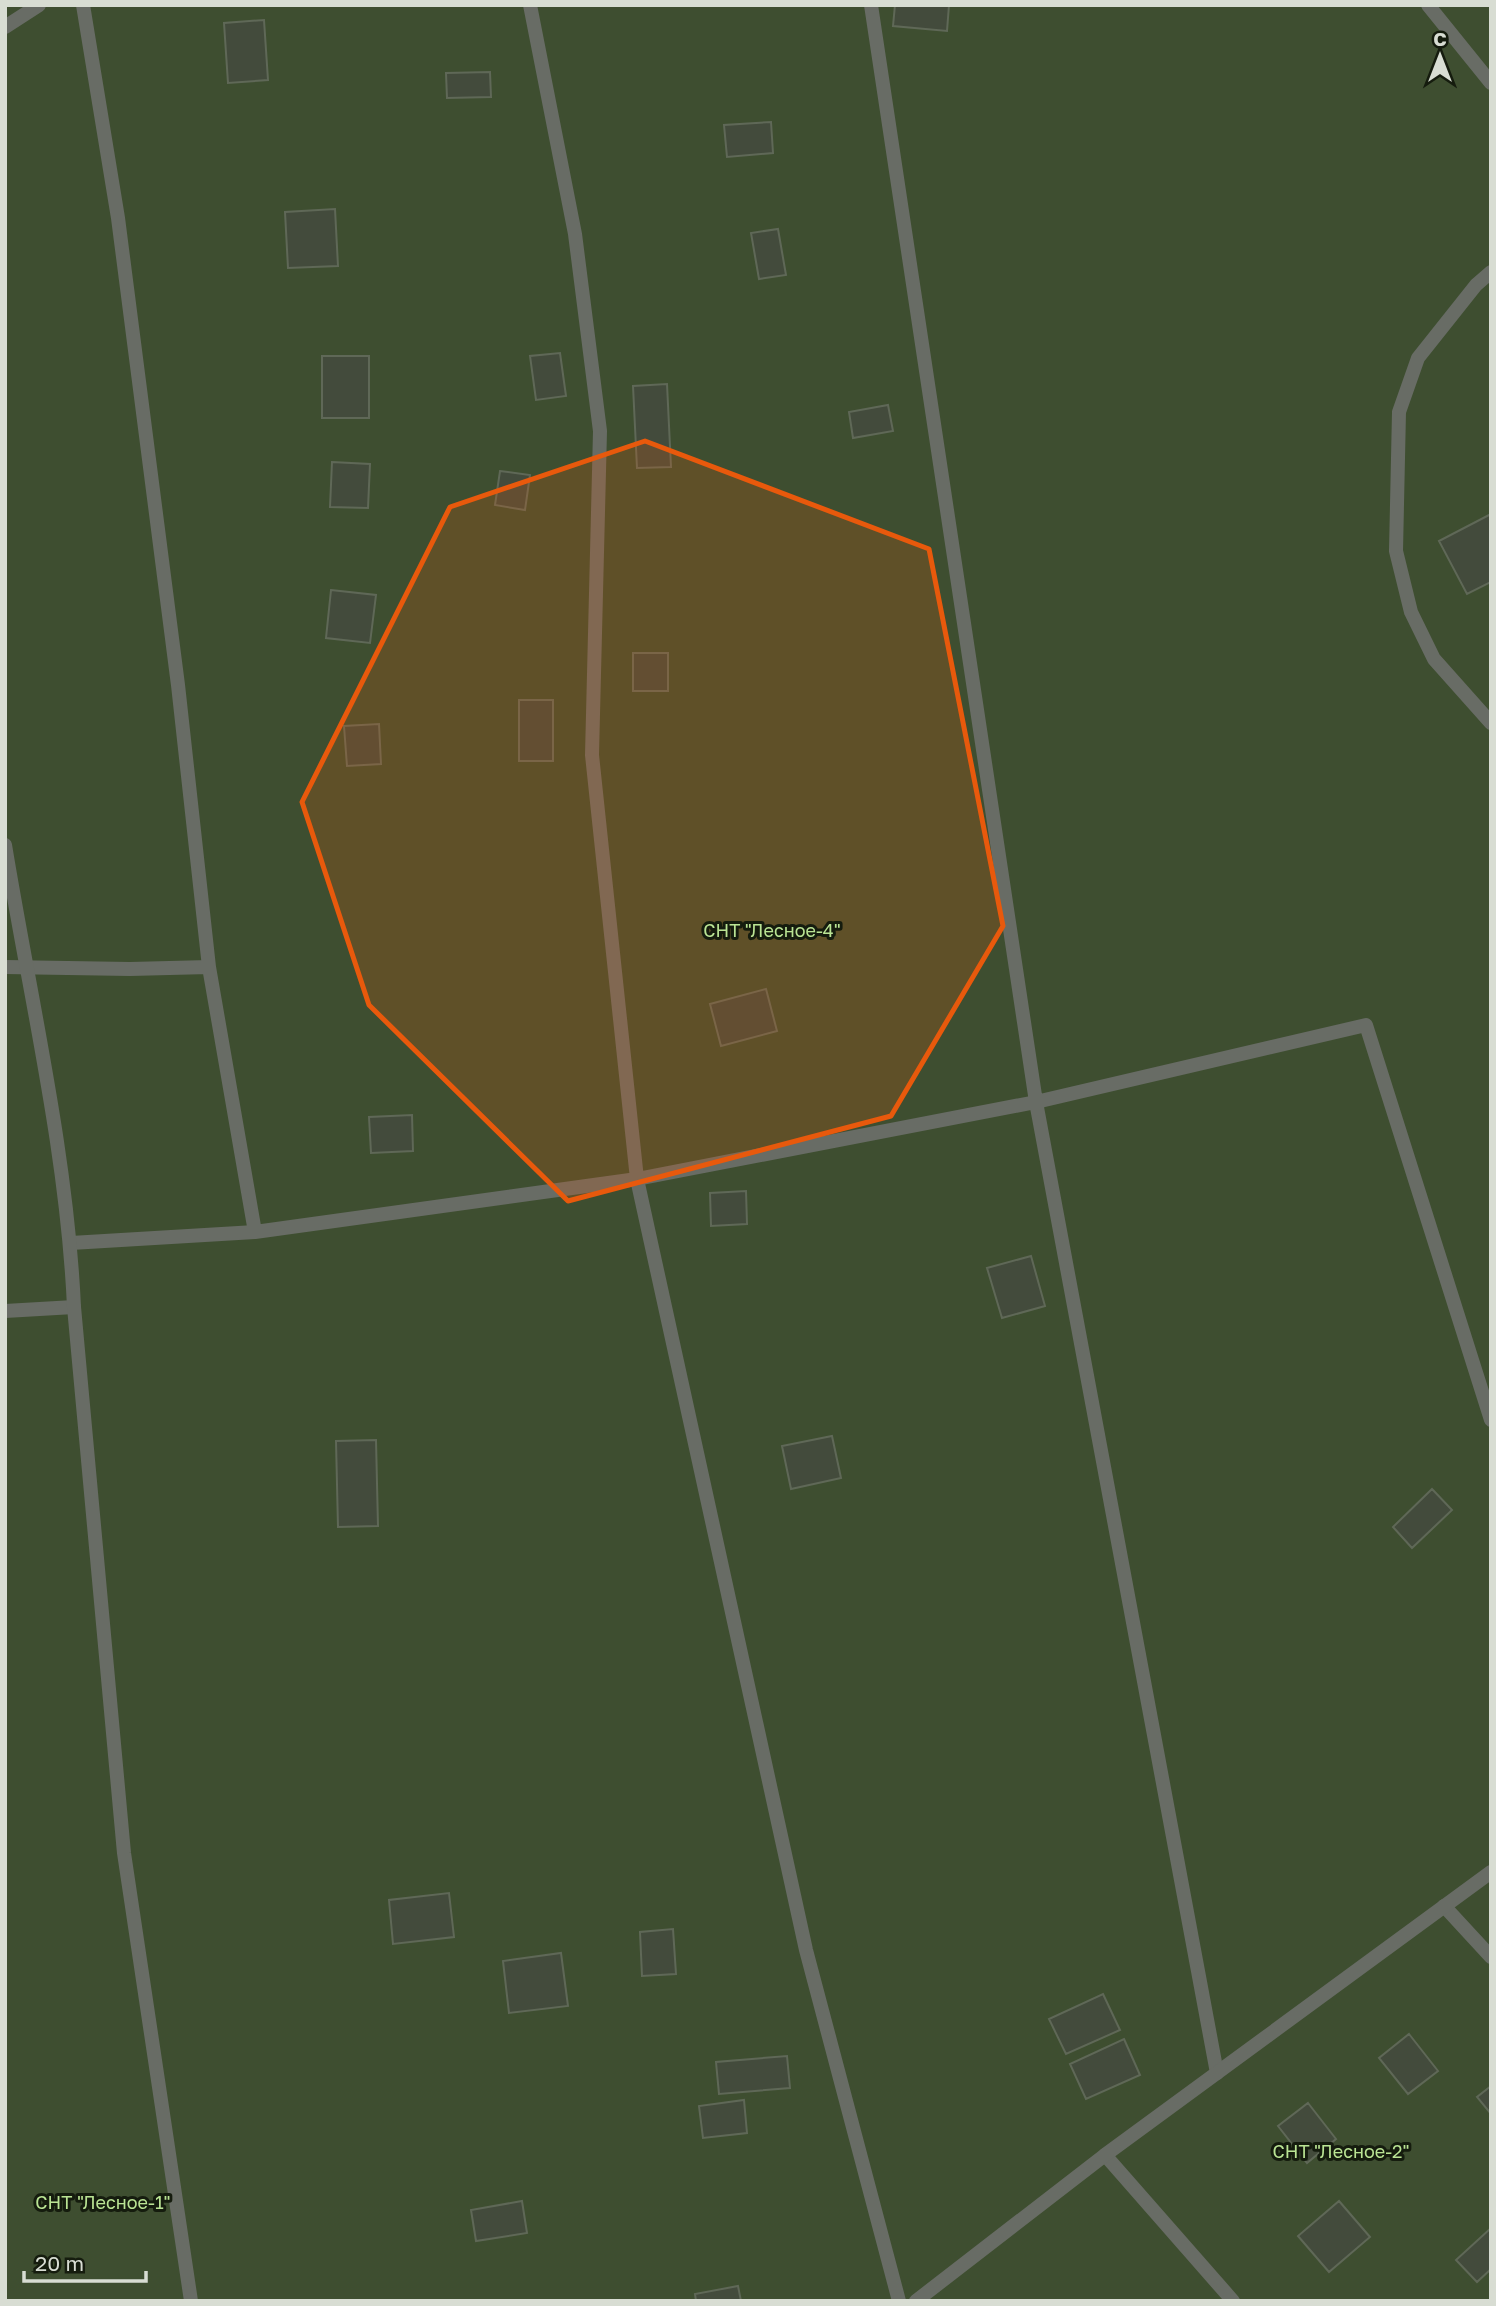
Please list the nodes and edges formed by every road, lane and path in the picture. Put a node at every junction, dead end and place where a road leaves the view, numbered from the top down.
1 (39, 5) edge
2 (83, 5) edge
3 (530, 5) edge
4 (871, 5) edge
5 (1428, 5) edge
6 (5, 27) edge
7 (1491, 83) edge
8 (1491, 272) edge
9 (1491, 723) edge
10 (5, 845) edge
11 (5, 967) edge
12 (28, 967) junction
13 (209, 967) junction
14 (1036, 1102) junction
15 (637, 1179) junction
16 (255, 1233) junction
17 (71, 1243) junction
18 (74, 1307) junction
19 (5, 1311) edge
20 (1491, 1420) edge
21 (1491, 1872) edge
22 (1444, 1906) junction
23 (1491, 1958) edge
24 (1217, 2073) junction
25 (1105, 2155) junction
26 (191, 2301) edge
27 (899, 2301) edge
28 (916, 2301) edge
29 (1233, 2301) edge

1 - 6 street
2 - 13 street
3 - 15 street
4 - 14 street
5 - 7 street
8 - 9 street
10 - 12 street
11 - 12 street
12 - 13 street
12 - 17 street
13 - 16 street
14 - 15 street
14 - 20 street
14 - 24 street
15 - 16 street
15 - 27 street
16 - 17 street
17 - 18 street
18 - 19 street
18 - 26 street
21 - 22 street
22 - 23 street
22 - 24 street
24 - 25 street
25 - 28 street
25 - 29 street

